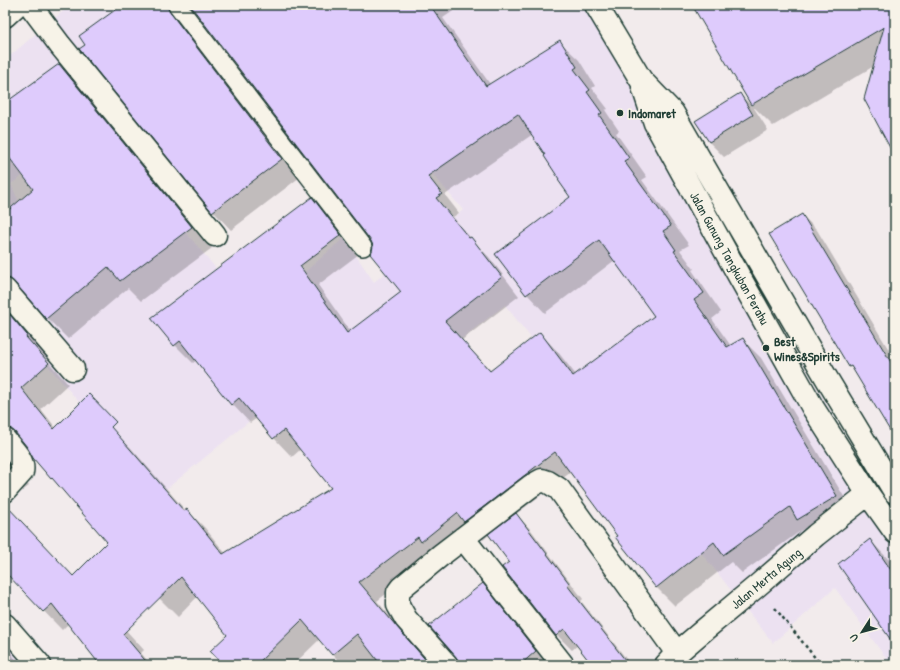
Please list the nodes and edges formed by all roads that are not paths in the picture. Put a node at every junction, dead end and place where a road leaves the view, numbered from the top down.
1 (17, 5) edge
2 (30, 5) edge
3 (177, 5) edge
4 (596, 5) edge
5 (5, 16) edge
6 (641, 80) junction
7 (215, 235) dead end
8 (363, 247) dead end
9 (5, 290) edge
10 (73, 369) dead end
11 (5, 440) edge
12 (5, 491) edge
13 (895, 492) edge
14 (868, 494) junction
15 (895, 532) edge
16 (463, 538) junction
17 (5, 625) edge
18 (671, 659) edge
19 (40, 665) edge
20 (447, 665) edge
21 (563, 665) edge

1 - 5 street
2 - 7 street
3 - 8 lane
4 - 6 street, Jalan Gunung Tangkuban Perahu
6 - 13 street, Jalan Gunung Tangkuban Perahu
6 - 14 street, Jalan Gunung Tangkuban Perahu
9 - 10 street
11 - 12 street
14 - 15 street, Jalan Gunung Tangkuban Perahu
14 - 18 street, Jalan Merta Agung
16 - 18 street
16 - 20 street
16 - 21 street
17 - 19 street

